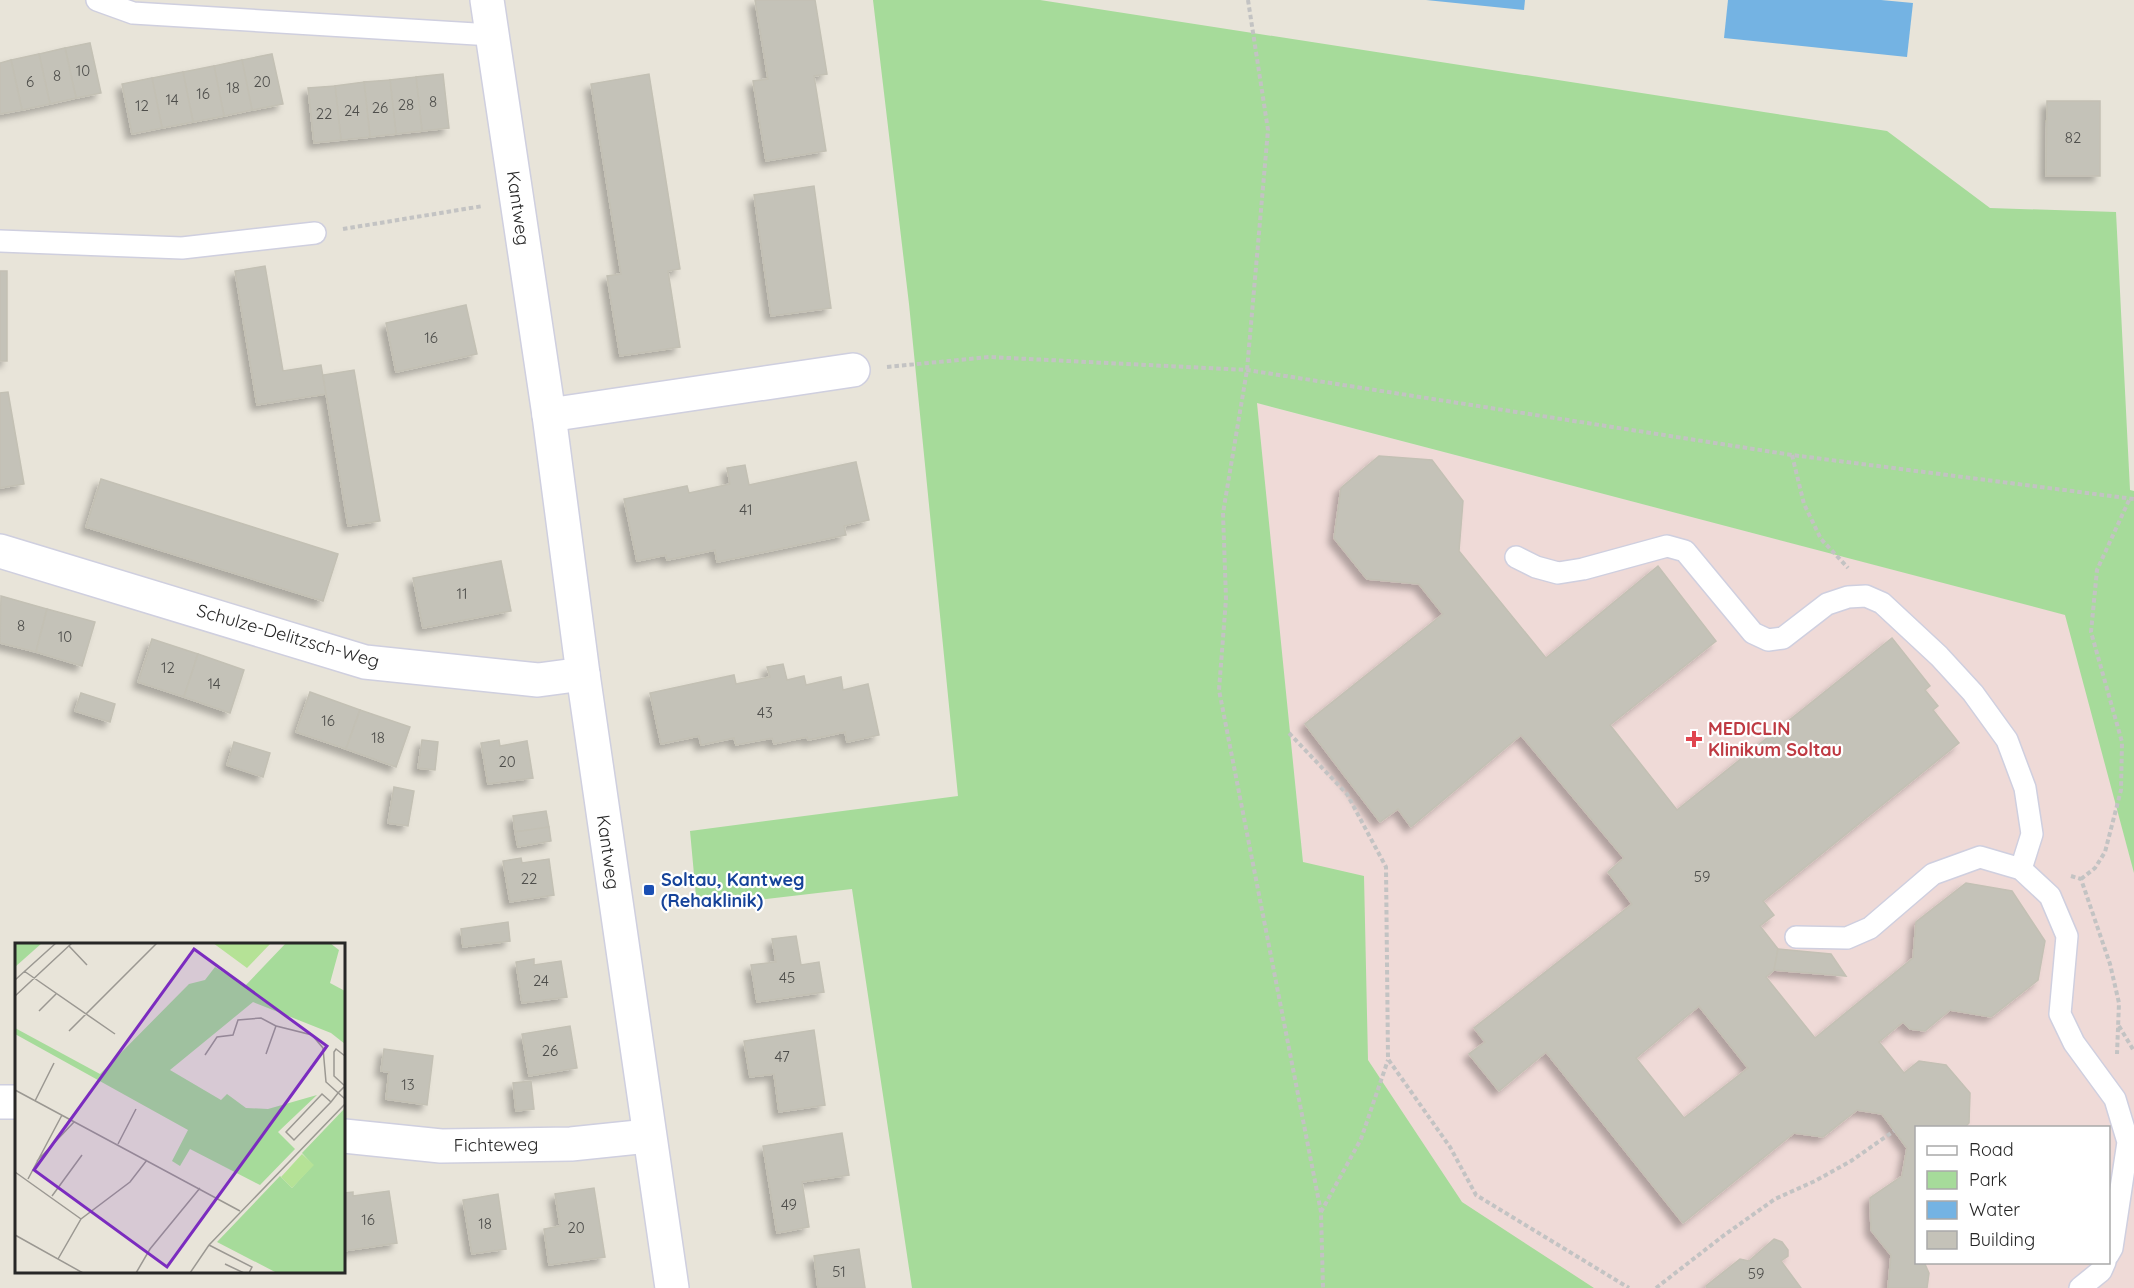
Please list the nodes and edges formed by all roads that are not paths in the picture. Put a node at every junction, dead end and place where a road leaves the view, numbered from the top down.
1 (97, 0) edge
2 (487, 0) edge
3 (492, 35) junction
4 (315, 234) road end
5 (0, 240) edge
6 (853, 370) road end
7 (549, 415) junction
8 (0, 551) edge
9 (1515, 557) dead end
10 (583, 674) junction
11 (2026, 874) junction
12 (1796, 937) dead end
13 (345, 1136) edge
14 (648, 1136) junction
15 (2110, 1253) edge
16 (2104, 1264) edge
17 (672, 1288) edge
18 (2080, 1288) edge

1 - 3 lane
2 - 3 street, Kantweg
3 - 7 street, Kantweg
4 - 5 lane
6 - 7 street
7 - 10 street, Kantweg
8 - 10 street, Schulze-Delitzsch-Weg
9 - 11 lane
10 - 14 street, Kantweg
11 - 12 lane
11 - 15 lane
13 - 14 street, Fichteweg
14 - 17 street, Kantweg
16 - 18 lane

